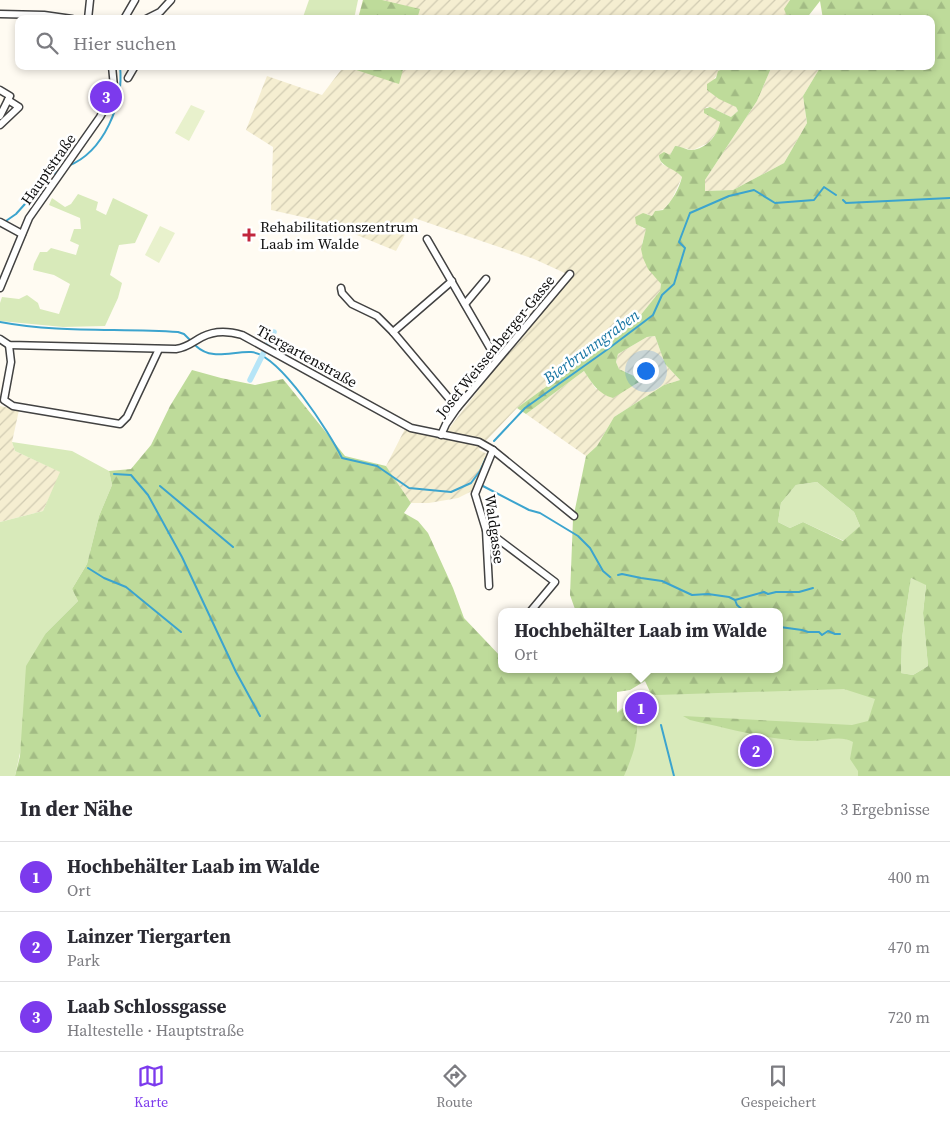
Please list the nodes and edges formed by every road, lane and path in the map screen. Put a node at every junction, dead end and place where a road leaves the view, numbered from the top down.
1 (90, 0) edge
2 (135, 0) edge
3 (171, 0) edge
4 (164, 9) junction
5 (0, 14) edge
6 (22, 15) edge
7 (88, 15) edge
8 (126, 15) edge
9 (153, 15) edge
10 (162, 15) edge
11 (112, 70) edge
12 (132, 70) edge
13 (128, 78) dead end
14 (0, 90) edge
15 (8, 100) junction
16 (0, 116) edge
17 (0, 125) edge
18 (3, 224) edge
19 (22, 234) junction
20 (427, 239) dead end
21 (570, 274) dead end
22 (486, 279) dead end
23 (452, 281) junction
24 (0, 288) edge
25 (341, 288) dead end
26 (464, 304) junction
27 (393, 332) junction
28 (0, 339) edge
29 (9, 345) junction
30 (159, 349) junction
31 (497, 360) junction
32 (457, 408) junction
33 (441, 435) junction
34 (493, 450) junction
35 (574, 516) dead end
36 (486, 530) junction
37 (489, 586) dead end
38 (533, 608) edge

1 - 7 street
2 - 8 street
3 - 4 street
4 - 9 street
4 - 10 street
5 - 6 street
11 - 19 street, Hauptstraße
12 - 13 street
14 - 15 street
15 - 16 street
15 - 17 street
18 - 19 street
19 - 24 street, Hauptstraße
20 - 23 street
21 - 31 street, Josef Weissenberger-Gasse
22 - 26 street
23 - 26 street
23 - 27 street
25 - 27 street
26 - 31 street
27 - 32 street
28 - 29 street
29 - 30 street, Tiergartenstraße
29 - 30 street
30 - 33 street, Tiergartenstraße
31 - 32 street, Josef Weissenberger-Gasse
32 - 33 street, Josef Weissenberger-Gasse
33 - 34 street, Tiergartenstraße
34 - 35 street, Tiergartenstraße
34 - 36 street, Waldgasse
36 - 37 street, Waldgasse
36 - 38 street

